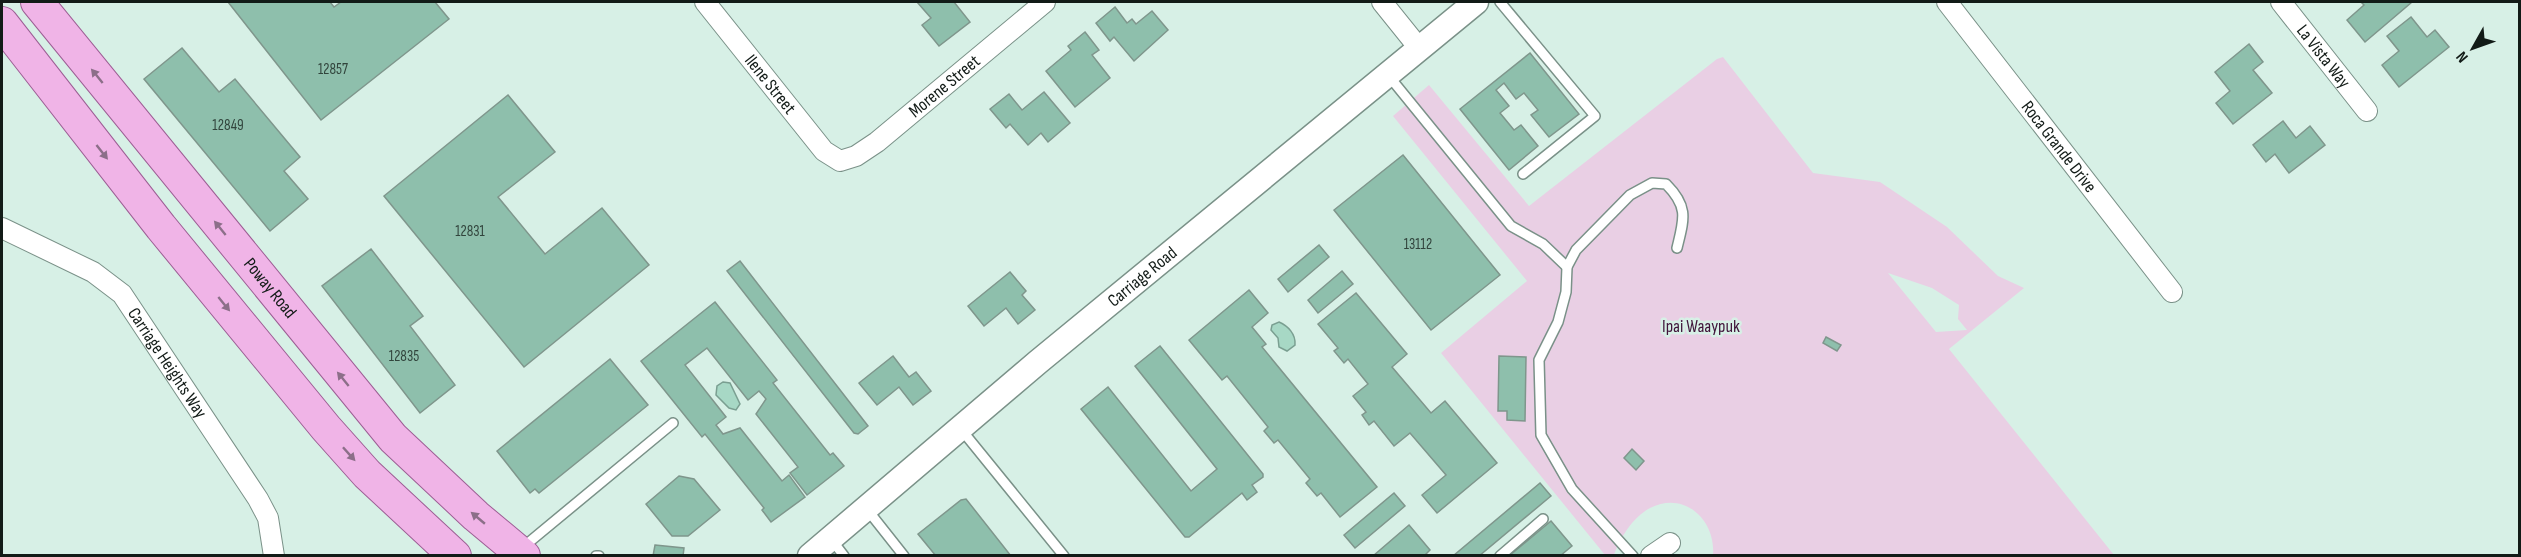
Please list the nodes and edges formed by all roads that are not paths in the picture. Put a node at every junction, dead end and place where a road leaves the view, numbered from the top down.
1 (37, 2) edge
2 (705, 2) edge
3 (1042, 2) edge
4 (1382, 2) edge
5 (1476, 2) edge
6 (1500, 2) edge
7 (1947, 2) edge
8 (2281, 2) edge
9 (2, 23) edge
10 (1419, 48) junction
11 (1387, 75) junction
12 (2367, 111) dead end
13 (840, 161) joint
14 (1523, 174) dead end
15 (2, 228) edge
16 (1677, 248) dead end
17 (1567, 267) junction
18 (2172, 292) dead end
19 (673, 423) dead end
20 (960, 429) junction
21 (866, 508) junction
22 (1543, 519) dead end
23 (1670, 543) dead end
24 (837, 547) edge
25 (521, 554) edge
26 (274, 555) edge
27 (455, 555) edge
28 (810, 555) edge
29 (904, 555) edge
30 (1064, 555) edge
31 (1500, 555) edge
32 (1633, 555) edge
33 (1651, 555) edge

25 -> 1 main road, Poway Road
2 - 13 street, Ilene Street
3 - 13 street, Morene Street
4 - 10 street
5 - 10 street, Carriage Road
6 - 14 lane
7 - 18 street, Roca Grande Drive
8 - 12 street, La Vista Way
9 -> 27 main road
10 - 11 street, Carriage Road
11 - 17 lane
11 - 20 street, Carriage Road
15 - 26 street, Carriage Heights Way
16 - 17 lane
17 - 32 lane
19 - 25 lane
20 - 21 street, Carriage Road
20 - 30 lane
21 - 24 street, Carriage Road
21 - 29 lane
22 - 31 lane
23 - 33 street
24 - 28 street, Carriage Road

